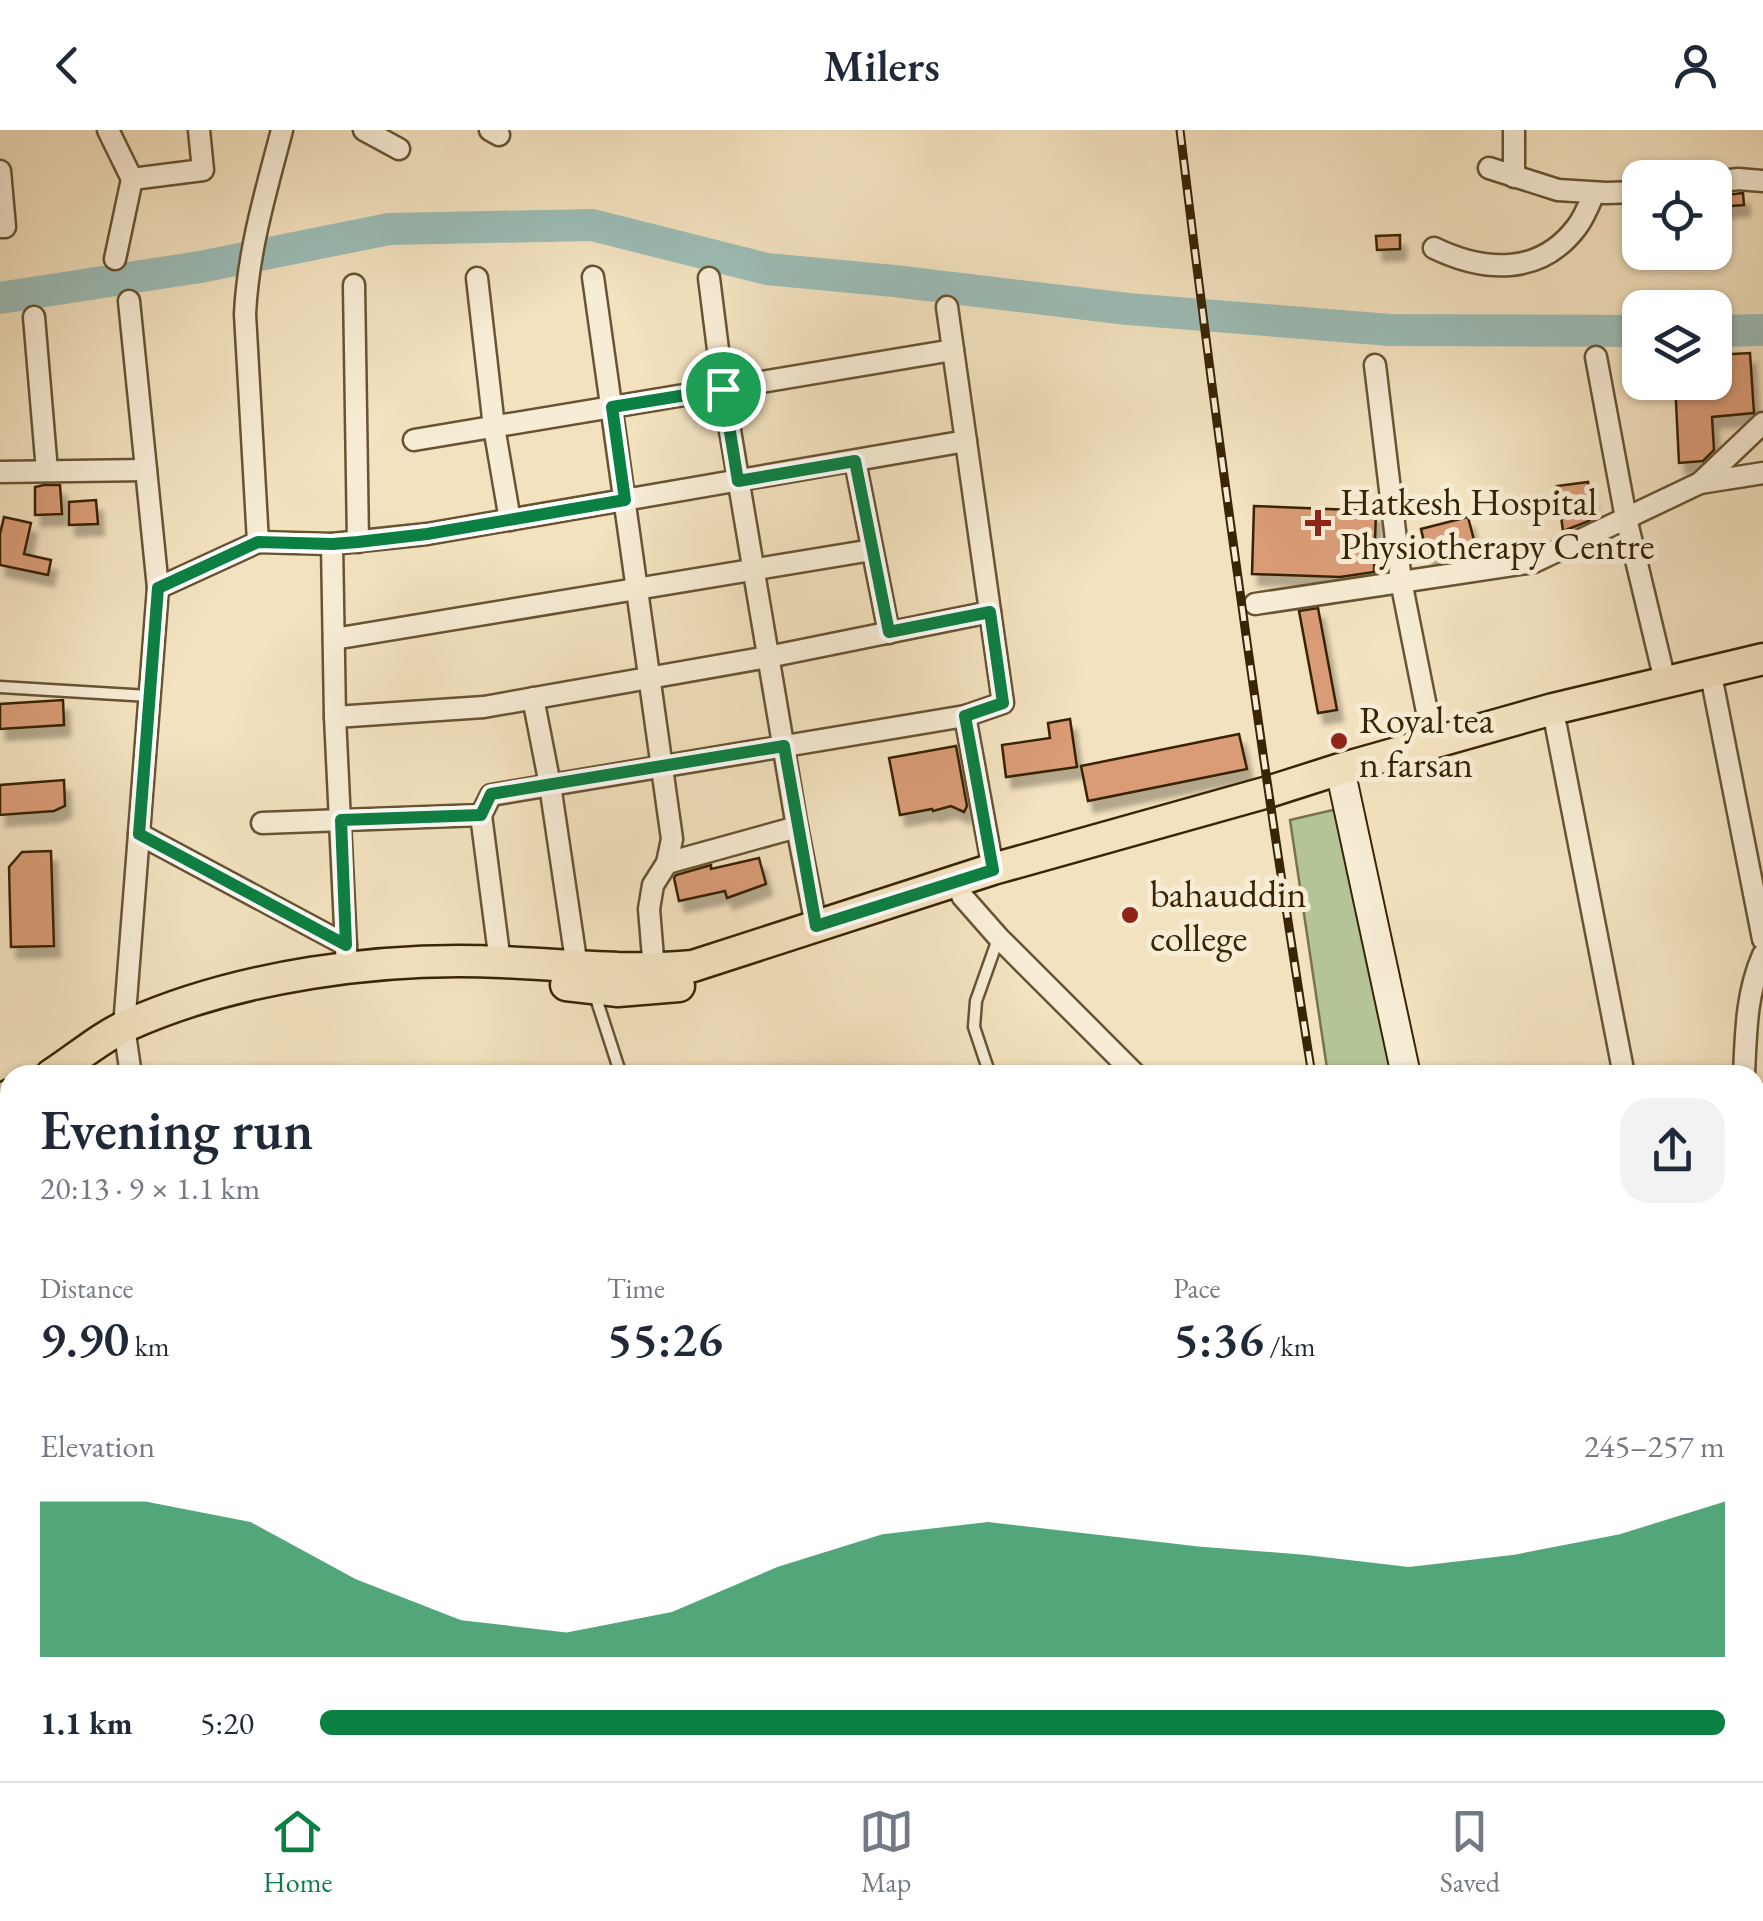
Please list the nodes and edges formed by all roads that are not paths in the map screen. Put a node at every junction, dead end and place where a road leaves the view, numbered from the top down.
1 (108, 130) edge
2 (198, 130) edge
3 (282, 130) edge
4 (364, 130) edge
5 (1514, 130) edge
6 (399, 149) dead end
7 (1489, 168) dead end
8 (0, 171) edge
9 (1514, 177) junction
10 (132, 179) junction
11 (1732, 180) edge
12 (1763, 181) edge
13 (1622, 192) edge
14 (1594, 193) junction
15 (0, 228) edge
16 (1434, 248) dead end
17 (116, 259) dead end
18 (593, 277) dead end
19 (477, 278) dead end
20 (709, 278) dead end
21 (354, 285) dead end
22 (129, 302) dead end
23 (947, 307) dead end
24 (34, 317) dead end
25 (953, 350) junction
26 (1596, 357) dead end
27 (1375, 365) dead end
28 (723, 389) junction
29 (612, 407) junction
30 (1763, 423) edge
31 (494, 427) junction
32 (414, 440) dead end
33 (966, 441) junction
34 (855, 461) junction
35 (146, 470) junction
36 (47, 471) junction
37 (0, 472) edge
38 (1763, 474) edge
39 (738, 481) junction
40 (1700, 483) junction
41 (625, 500) junction
42 (1626, 518) junction
43 (510, 520) junction
44 (258, 542) junction
45 (358, 542) junction
46 (332, 544) junction
47 (872, 550) junction
48 (753, 570) junction
49 (1401, 581) junction
50 (158, 588) junction
51 (638, 589) junction
52 (1255, 604) dead end
53 (990, 612) junction
54 (889, 632) junction
55 (334, 639) junction
56 (768, 657) junction
57 (1763, 658) edge
58 (1763, 676) edge
59 (649, 678) junction
60 (1712, 678) junction
61 (1665, 681) junction
62 (0, 687) edge
63 (150, 696) junction
64 (533, 698) junction
65 (965, 716) junction
66 (335, 717) junction
67 (1556, 726) junction
68 (1433, 742) junction
69 (784, 746) junction
70 (662, 766) junction
71 (1343, 777) junction
72 (550, 785) junction
73 (481, 815) junction
74 (341, 820) junction
75 (262, 823) dead end
76 (797, 827) junction
77 (139, 834) junction
78 (1756, 860) edge
79 (667, 863) junction
80 (993, 870) junction
81 (962, 896) junction
82 (816, 926) junction
83 (999, 938) junction
84 (1763, 938) edge
85 (1763, 954) edge
86 (346, 957) junction
87 (500, 962) junction
88 (654, 970) junction
89 (585, 976) junction
90 (127, 1049) edge
91 (80, 1065) edge
92 (99, 1065) edge
93 (617, 1065) edge
94 (987, 1065) edge
95 (1126, 1065) edge
96 (1404, 1065) edge
97 (1622, 1065) edge
98 (1744, 1065) edge

1 - 10 street
2 - 10 street
3 - 44 street
4 - 6 street
5 - 9 street
7 - 9 street
8 - 15 street
9 - 14 street
10 - 17 street
11 - 12 street
13 - 14 street
14 - 16 street
18 - 29 street
19 - 31 street
20 - 28 street
21 - 45 street
22 - 35 street
23 - 25 street
24 - 36 street
25 - 28 street
25 - 33 street
26 - 42 street
27 - 49 street
28 - 29 street
28 - 39 street
29 - 31 street
29 - 41 street
30 - 40 street
31 - 32 street
31 - 43 street
33 - 34 street
33 - 53 street
34 - 39 street
34 - 47 street
35 - 36 street
35 - 50 street
36 - 37 street
38 - 40 street
39 - 41 street
39 - 48 street
40 - 42 street
41 - 43 street
41 - 51 street
42 - 49 street
42 - 61 street
43 - 45 street
44 - 46 street
44 - 50 street
45 - 46 street
46 - 55 street
47 - 48 street
47 - 54 street
48 - 51 street
48 - 56 street
49 - 52 street
49 - 68 street
50 - 63 street
51 - 55 street
51 - 59 street
53 - 54 street
53 - 65 street
54 - 56 street
55 - 66 street
56 - 59 street
56 - 69 street
57 - 60 main road
58 - 60 main road
59 - 64 street
59 - 70 street
60 - 61 main road
60 - 67 main road
60 - 78 street
61 - 68 main road
62 - 63 lane
63 - 77 street
64 - 66 street
64 - 72 street
65 - 69 street
65 - 80 street
66 - 74 street
67 - 71 main road
67 - 97 street
68 - 71 main road
69 - 70 street
69 - 76 street
70 - 72 street
70 - 79 street
71 - 80 main road
71 - 81 main road
71 - 96 main road
72 - 73 street
72 - 89 street
73 - 74 street
73 - 87 street
74 - 75 street
74 - 86 street
76 - 79 street
76 - 82 street
77 - 86 street
77 - 90 street
78 - 84 street
79 - 88 street
80 - 82 main road
81 - 83 street
81 - 89 main road
82 - 88 main road
83 - 94 lane
83 - 95 street
85 - 98 street
86 - 87 main road
86 - 90 main road
87 - 89 main road
88 - 89 main road
89 - 90 main road
89 - 93 lane
90 - 91 main road
90 - 92 main road

